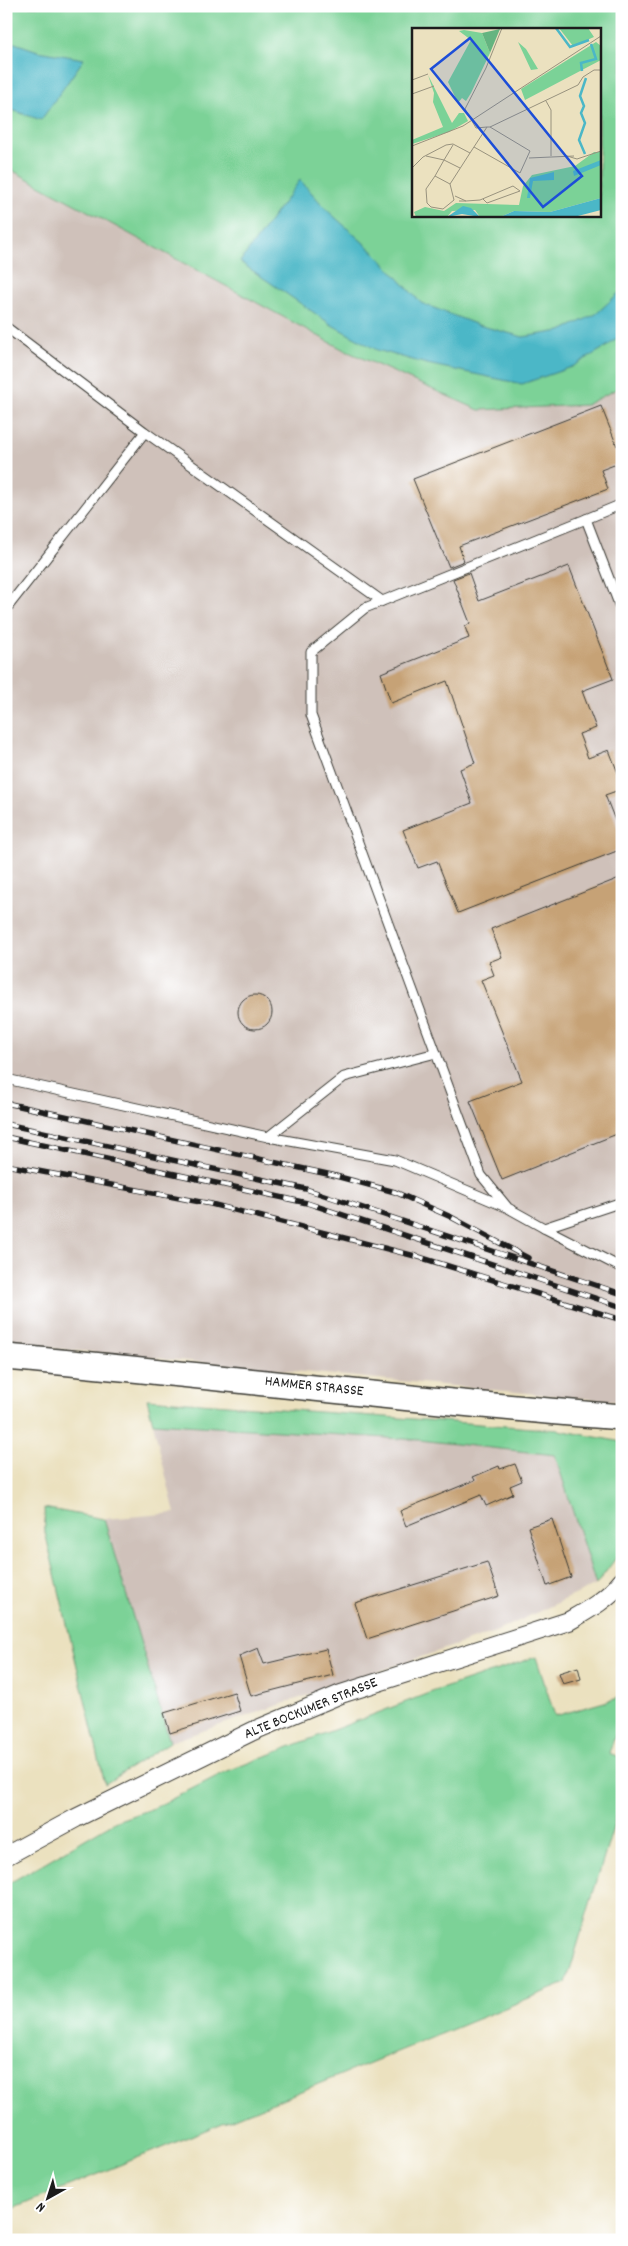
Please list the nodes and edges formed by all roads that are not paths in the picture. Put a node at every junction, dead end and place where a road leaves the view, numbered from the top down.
1 (6, 327) edge
2 (145, 432) junction
3 (622, 504) edge
4 (586, 518) junction
5 (382, 600) junction
6 (6, 609) edge
7 (622, 612) edge
8 (436, 1053) junction
9 (6, 1079) edge
10 (268, 1137) junction
11 (622, 1202) edge
12 (508, 1208) junction
13 (544, 1228) junction
14 (622, 1268) edge
15 (6, 1356) edge
16 (622, 1417) edge
17 (622, 1581) edge
18 (6, 1856) edge

1 - 2 lane
2 - 5 lane
2 - 6 lane
3 - 4 lane
4 - 5 lane
4 - 7 lane
5 - 8 lane
8 - 10 lane
8 - 12 lane
9 - 10 lane
10 - 12 lane
11 - 13 lane
12 - 13 lane
13 - 14 lane
15 - 16 main road, HAMMER STRASSE
17 - 18 street, ALTE BOCKUMER STRASSE

